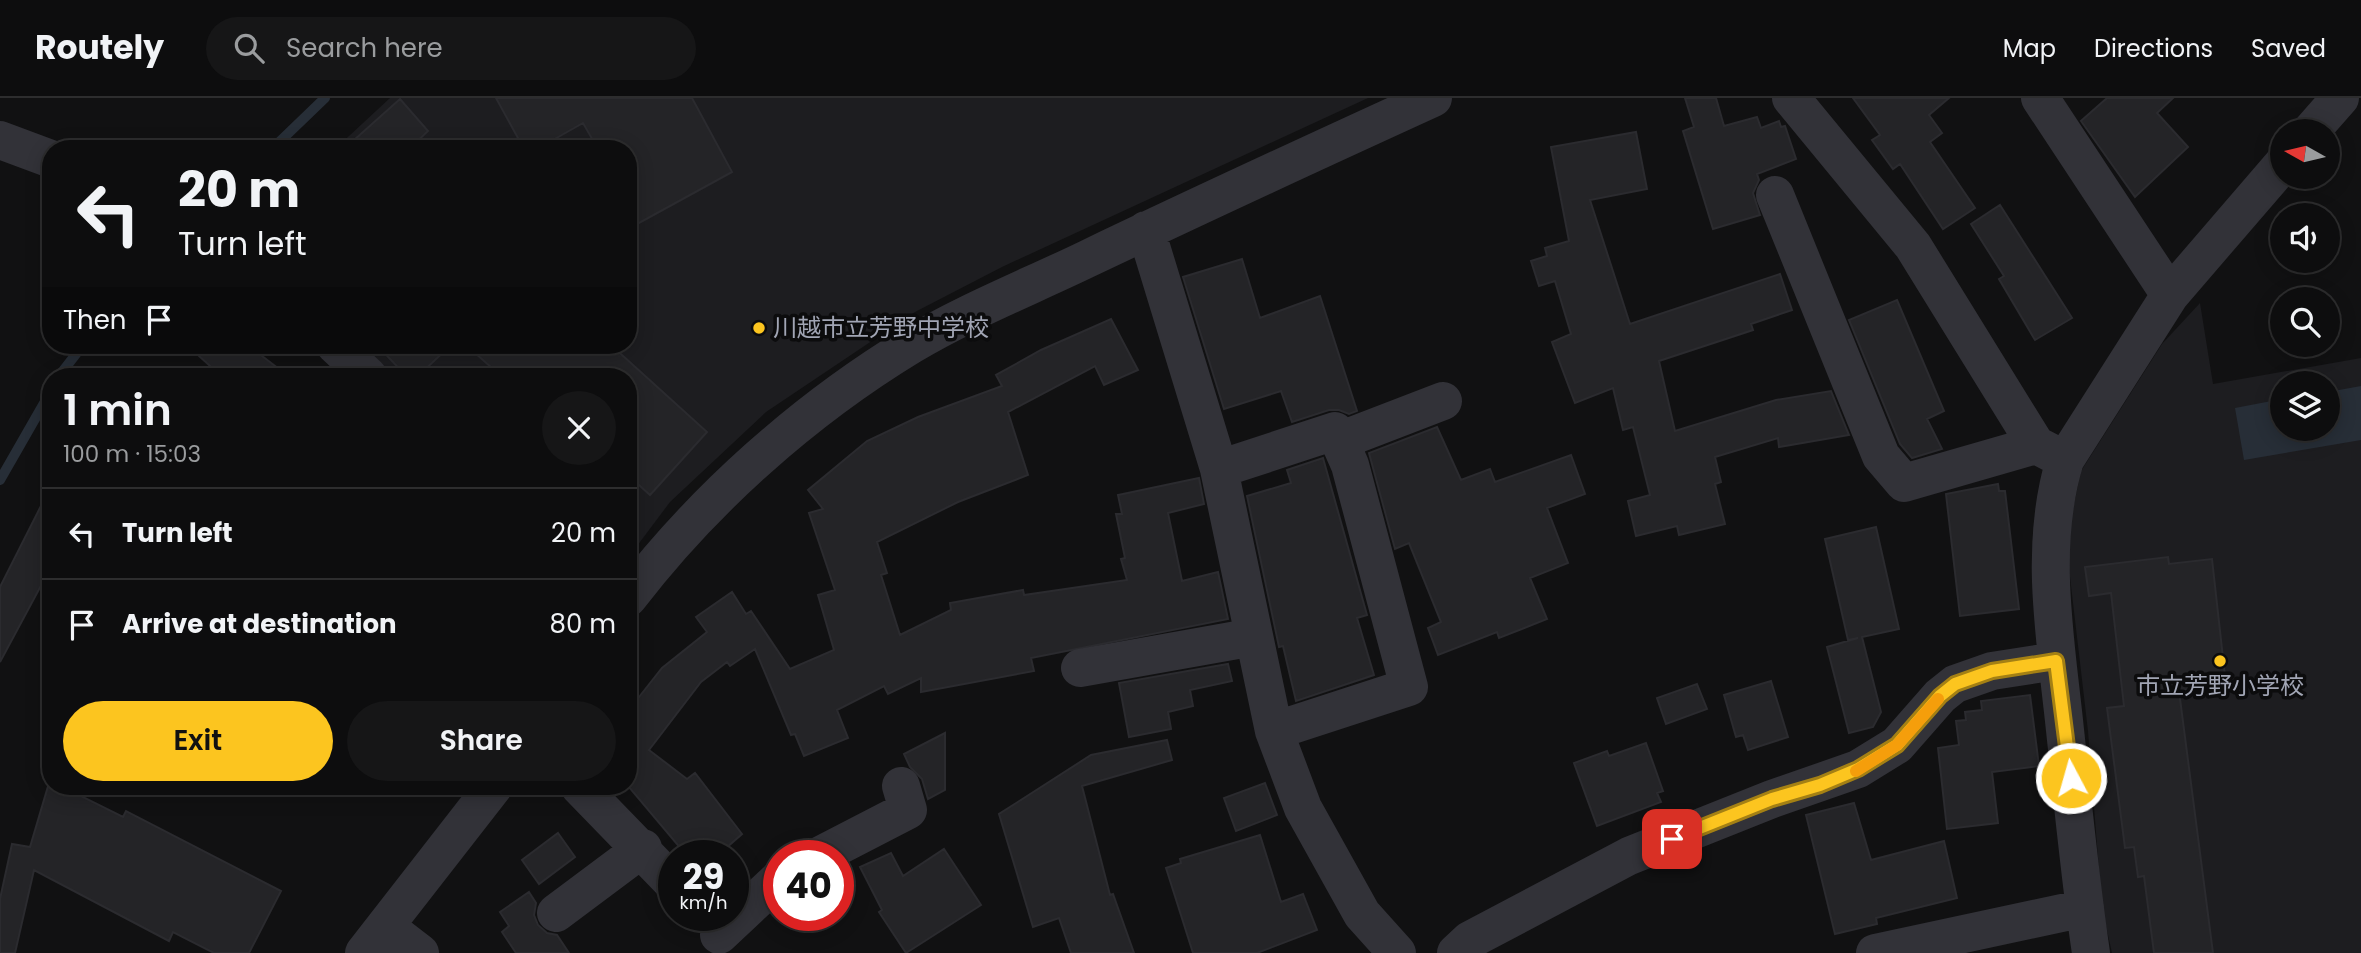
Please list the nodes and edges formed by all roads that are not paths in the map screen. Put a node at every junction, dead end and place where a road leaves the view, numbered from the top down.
1 (1433, 98) edge
2 (1791, 98) edge
3 (2040, 98) edge
4 (2340, 98) edge
5 (2322, 119) edge
6 (0, 140) edge
7 (42, 156) edge
8 (2270, 179) edge
9 (1775, 195) dead end
10 (1146, 230) junction
11 (2170, 295) junction
12 (345, 354) edge
13 (359, 368) edge
14 (1443, 401) dead end
15 (1339, 441) junction
16 (2050, 453) junction
17 (1219, 469) junction
18 (637, 587) edge
19 (1254, 637) junction
20 (2056, 661) junction
21 (1080, 668) dead end
22 (1274, 731) junction
23 (901, 786) dead end
24 (487, 795) edge
25 (588, 795) edge
26 (850, 840) edge
27 (643, 849) junction
28 (658, 866) edge
29 (763, 894) edge
30 (2085, 908) junction
31 (556, 913) dead end
32 (718, 935) edge
33 (374, 940) edge
34 (420, 953) edge
35 (1397, 953) edge
36 (1457, 953) edge
37 (1875, 953) edge
38 (2091, 953) edge

1 - 10 street
2 - 16 street
3 - 11 street
4 - 5 street
6 - 7 street
8 - 11 street
9 - 16 street
10 - 17 street
10 - 18 street
11 - 16 street
12 - 13 street
14 - 15 street
15 - 17 street
15 - 22 street
16 - 20 street
17 - 19 street
19 - 21 street
19 - 22 street
20 - 30 street
20 - 36 street
22 - 35 street
23 - 26 street
24 - 33 street
25 - 27 street
27 - 28 street
27 - 31 street
29 - 32 street
30 - 37 street
30 - 38 street
33 - 34 street

